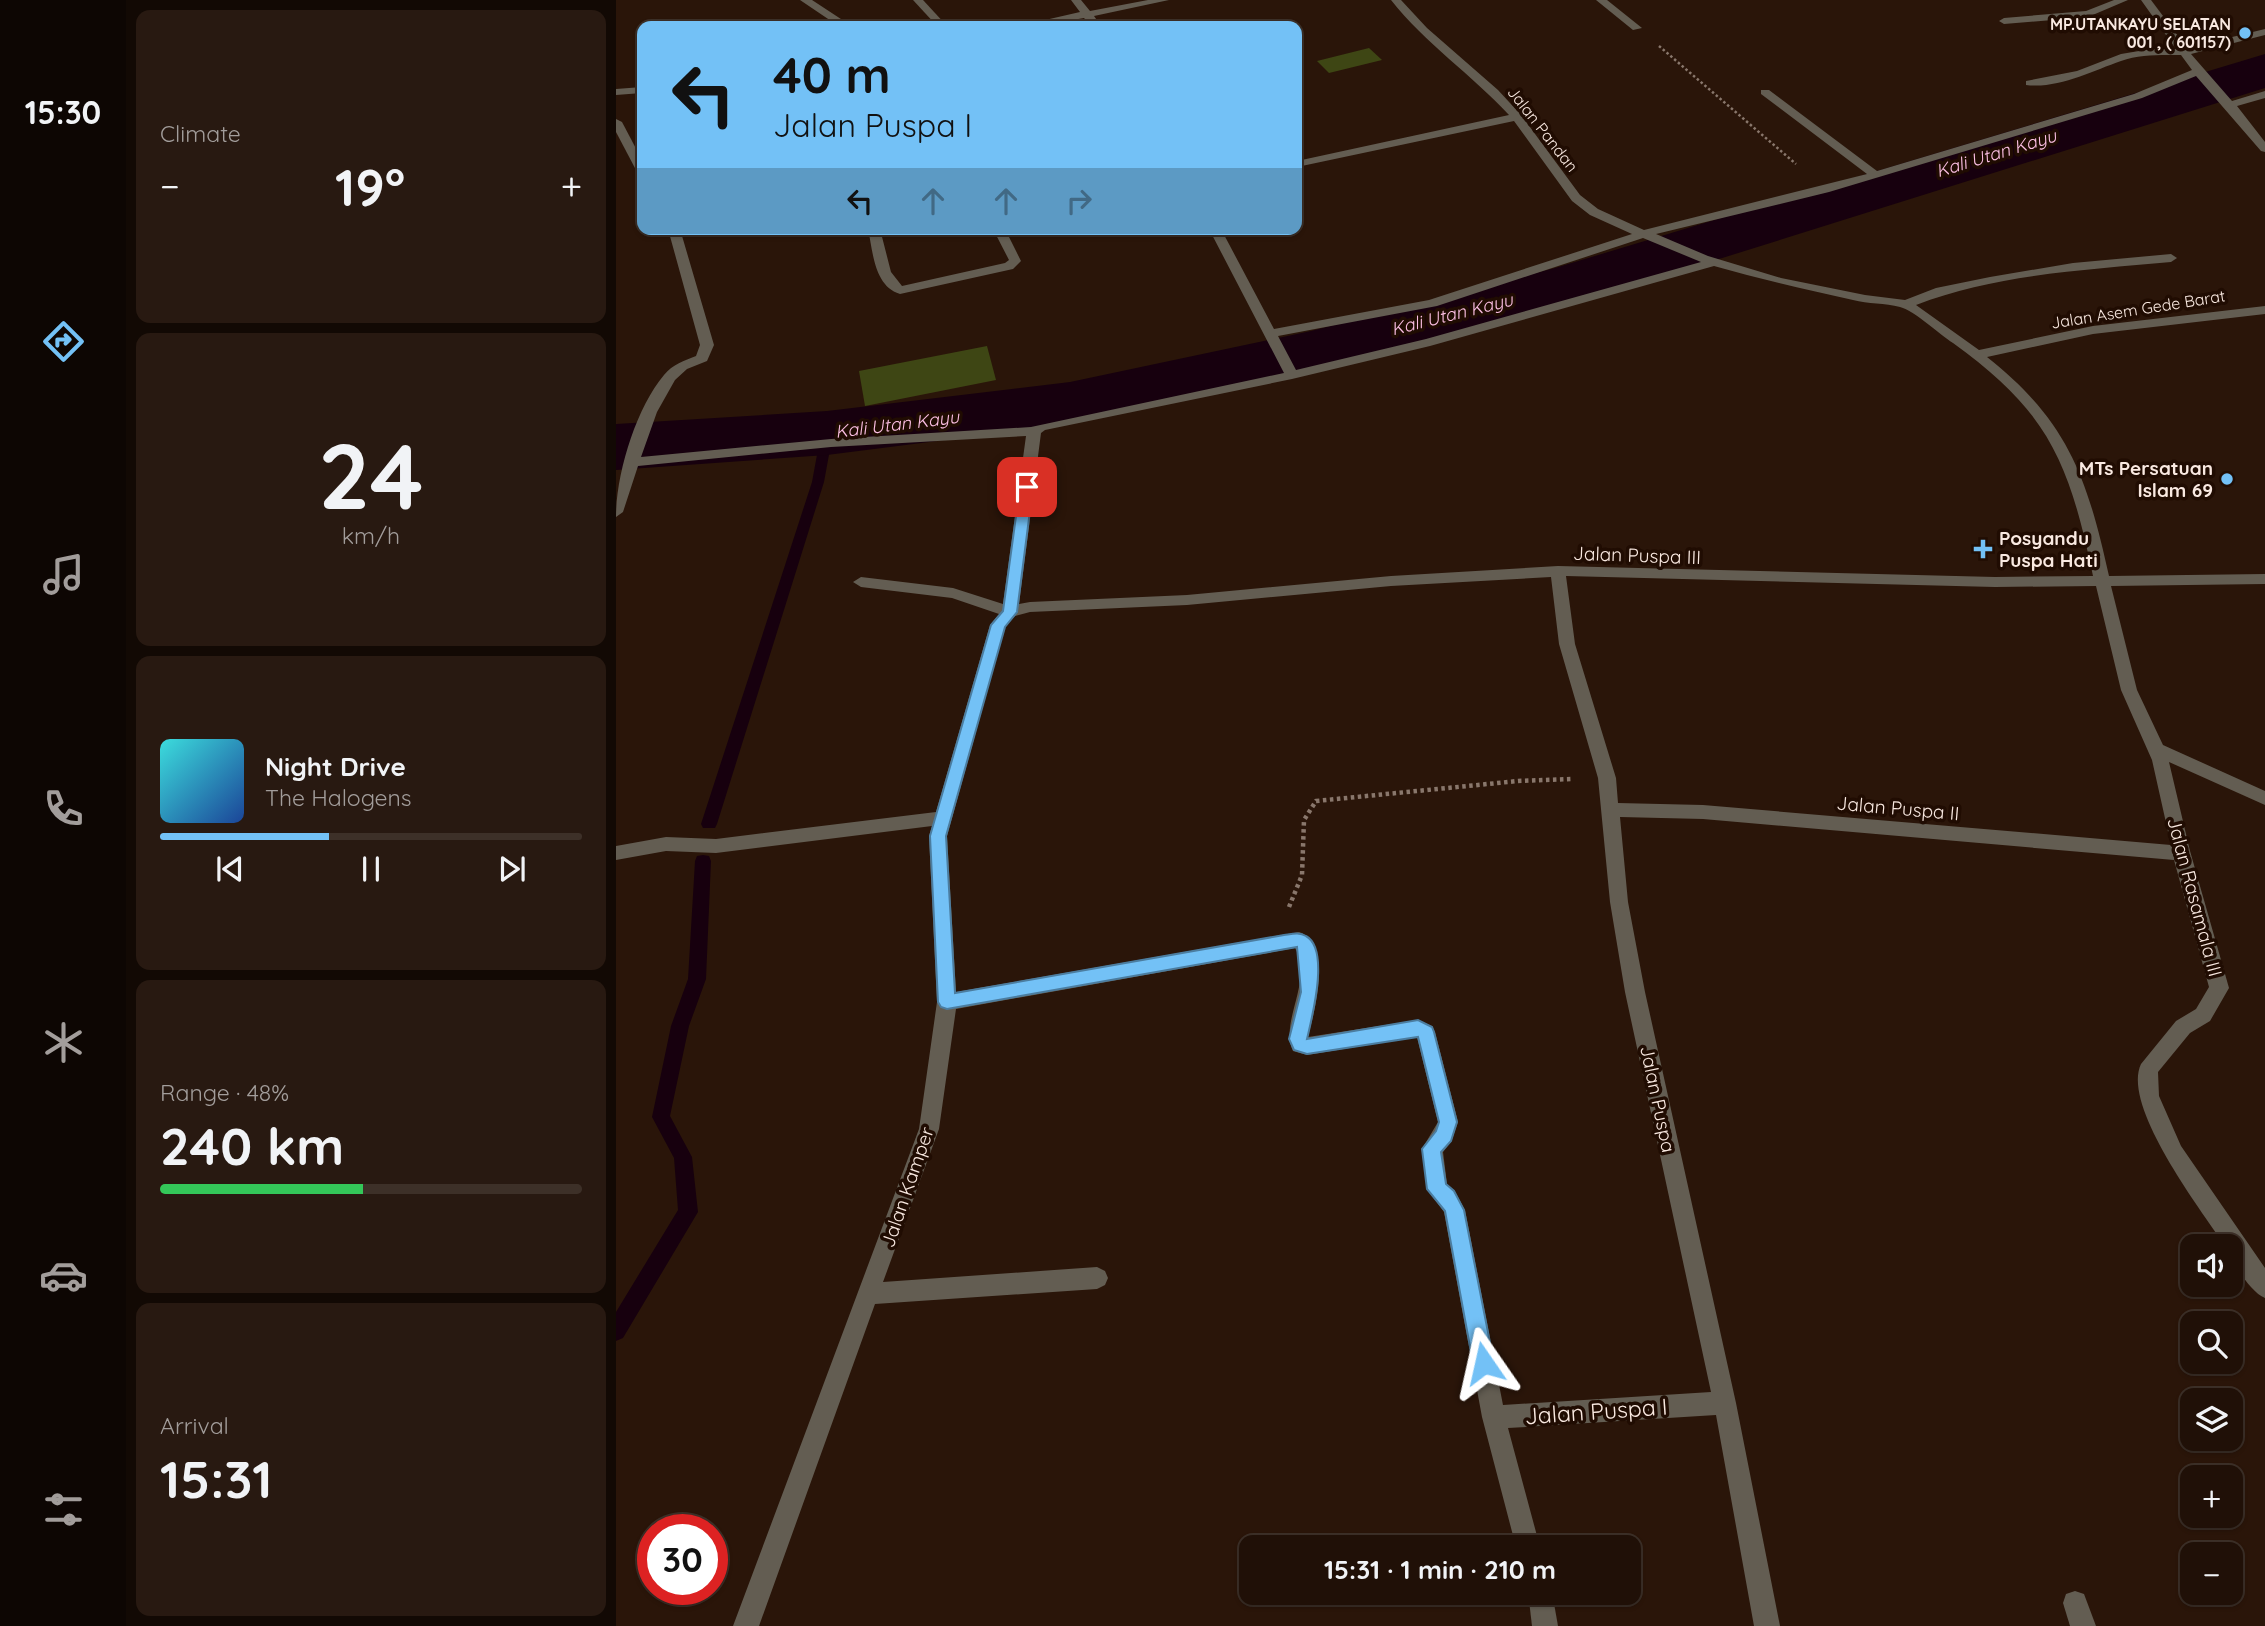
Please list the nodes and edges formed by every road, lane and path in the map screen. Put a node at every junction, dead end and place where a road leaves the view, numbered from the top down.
1 (805, 0) edge
2 (918, 0) edge
3 (1076, 0) edge
4 (1164, 0) edge
5 (1396, 0) edge
6 (1601, 0) edge
7 (2123, 0) edge
8 (2146, 0) edge
9 (1087, 15) junction
10 (2004, 20) dead end
11 (838, 21) edge
12 (937, 21) edge
13 (1053, 21) edge
14 (1092, 21) edge
15 (1637, 28) joint
16 (2265, 32) edge
17 (2184, 52) junction
18 (2199, 73) junction
19 (2030, 83) dead end
20 (637, 90) edge
21 (616, 92) edge
22 (1765, 92) dead end
23 (2265, 94) edge
24 (2230, 105) junction
25 (1517, 117) junction
26 (616, 122) edge
27 (2265, 149) edge
28 (637, 161) edge
29 (1302, 163) edge
30 (1876, 175) junction
31 (1825, 190) junction
32 (1645, 234) junction
33 (676, 235) edge
34 (876, 235) edge
35 (1002, 235) edge
36 (1218, 235) edge
37 (2171, 258) dead end
38 (1709, 260) junction
39 (1906, 304) junction
40 (2265, 310) edge
41 (1274, 337) junction
42 (1976, 355) junction
43 (1293, 375) junction
44 (1034, 431) junction
45 (633, 460) junction
46 (616, 512) edge
47 (1558, 571) junction
48 (2265, 579) edge
49 (861, 582) dead end
50 (2102, 582) junction
51 (1010, 612) junction
52 (2156, 749) junction
53 (1607, 778) junction
54 (2265, 798) edge
55 (1611, 810) junction
56 (943, 818) junction
57 (616, 853) edge
58 (2182, 853) junction
59 (1284, 942) junction
60 (947, 1002) junction
61 (1097, 1278) dead end
62 (2265, 1287) edge
63 (869, 1294) junction
64 (1725, 1403) junction
65 (1494, 1417) junction
66 (1525, 1535) edge
67 (1542, 1605) edge
68 (746, 1626) edge
69 (1545, 1626) edge
70 (1767, 1626) edge

1 - 11 street
2 - 12 street
3 - 9 street
4 - 9 street
5 - 25 street, Jalan Pandan
6 - 15 street
7 - 10 street
8 - 17 street
9 - 13 street
9 - 14 street
15 - 31 path
16 - 17 street
17 - 18 street
17 - 19 street
18 - 24 street
18 - 30 street
20 - 21 street
22 - 30 street
23 - 24 street
24 - 27 street
25 - 29 street
25 - 32 street, Jalan Pandan
26 - 28 street
30 - 31 street
31 - 32 street
32 - 38 street, Jalan Pandan
32 - 41 street
33 - 45 street
34 - 35 street
36 - 41 street
37 - 39 street
38 - 39 street, Jalan Pandan
38 - 43 street
39 - 42 street, Jalan Rasamala III
40 - 42 street, Jalan Asem Gede Barat
41 - 43 street
42 - 50 street, Jalan Rasamala III
43 - 44 street
44 - 45 street
44 - 51 street
45 - 46 street
47 - 50 street, Jalan Puspa III
47 - 51 street, Jalan Puspa III
47 - 53 street, Jalan Puspa
48 - 50 street, Jalan Puspa III
49 - 51 street
50 - 52 street, Jalan Rasamala III
51 - 56 street, Jalan Kamper
52 - 54 street
52 - 58 street, Jalan Rasamala III
53 - 55 street, Jalan Puspa
53 - 59 path
55 - 58 street, Jalan Puspa II
55 - 64 street, Jalan Puspa
56 - 57 street
56 - 60 street, Jalan Kamper
58 - 62 street, Jalan Rasamala III
59 - 60 street
59 - 65 street
60 - 63 street, Jalan Kamper
61 - 63 street
63 - 68 street, Jalan Kamper
64 - 65 street, Jalan Puspa I
64 - 70 street, Jalan Puspa
65 - 66 street
67 - 69 street

